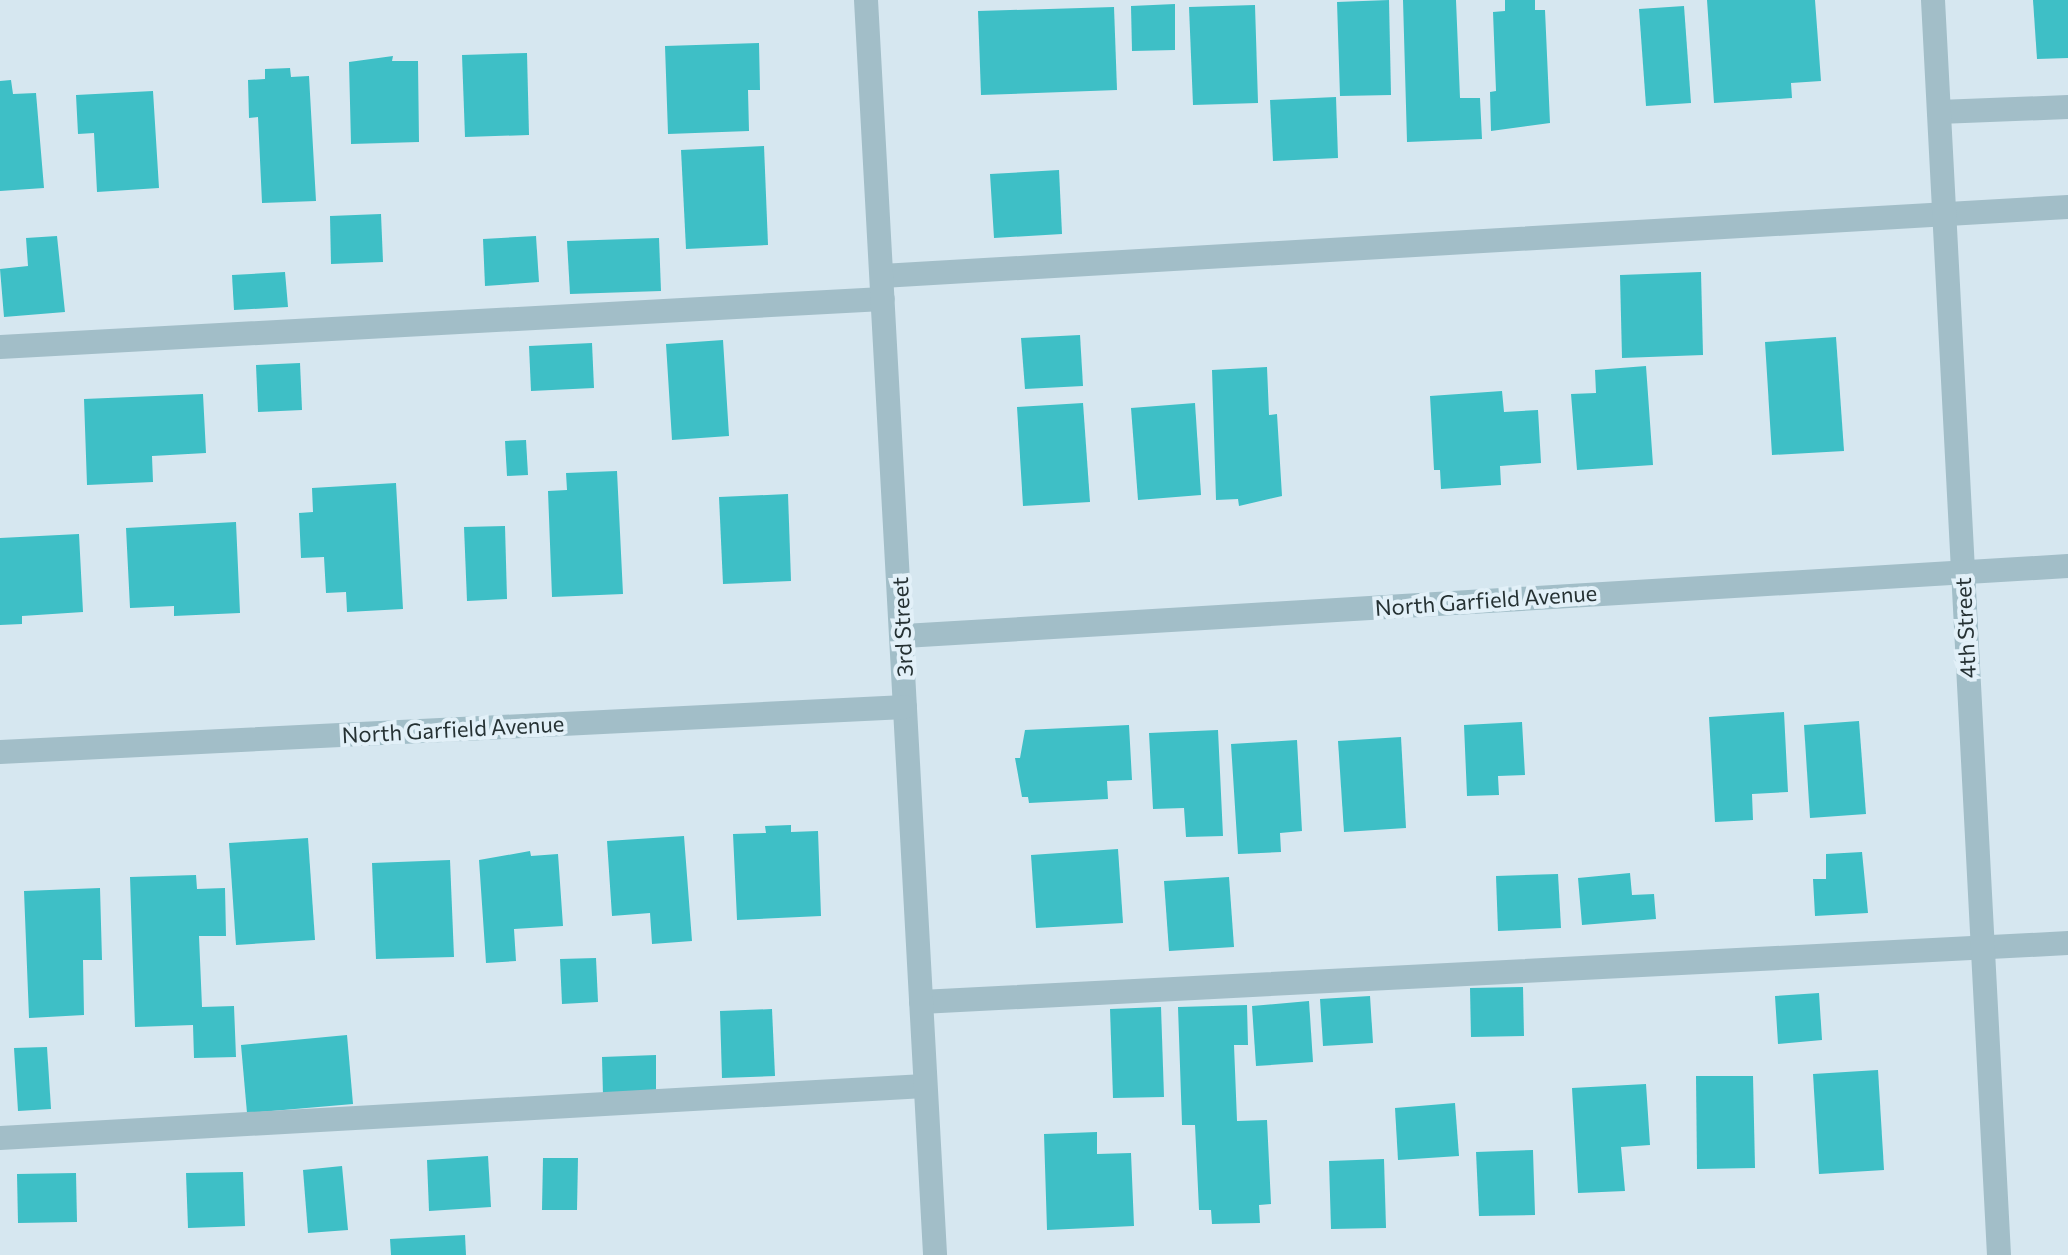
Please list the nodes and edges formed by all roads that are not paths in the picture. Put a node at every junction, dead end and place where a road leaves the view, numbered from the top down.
1 (866, 0) edge
2 (1933, 0) edge
3 (2068, 107) edge
4 (1939, 112) junction
5 (2068, 207) edge
6 (1945, 214) junction
7 (883, 288) junction
8 (0, 347) edge
9 (2068, 566) edge
10 (1962, 571) junction
11 (904, 636) junction
12 (905, 707) junction
13 (0, 752) edge
14 (2068, 943) edge
15 (1982, 949) junction
16 (921, 1002) junction
17 (925, 1086) junction
18 (0, 1138) edge
19 (935, 1255) edge
20 (1999, 1255) edge

1 - 7 street, 3rd Street
2 - 4 street, 4th Street
3 - 4 street
4 - 6 street, 4th Street
5 - 6 street
6 - 7 street
6 - 10 street, 4th Street
7 - 8 street
7 - 11 street, 3rd Street
9 - 10 street, North Garfield Avenue
10 - 11 street, North Garfield Avenue
10 - 15 street, 4th Street
11 - 12 street, 3rd Street
12 - 13 street, North Garfield Avenue
12 - 16 street, 3rd Street
14 - 15 street
15 - 16 street
15 - 20 street, 4th Street
16 - 17 street, 3rd Street
17 - 18 street
17 - 19 street, 3rd Street

